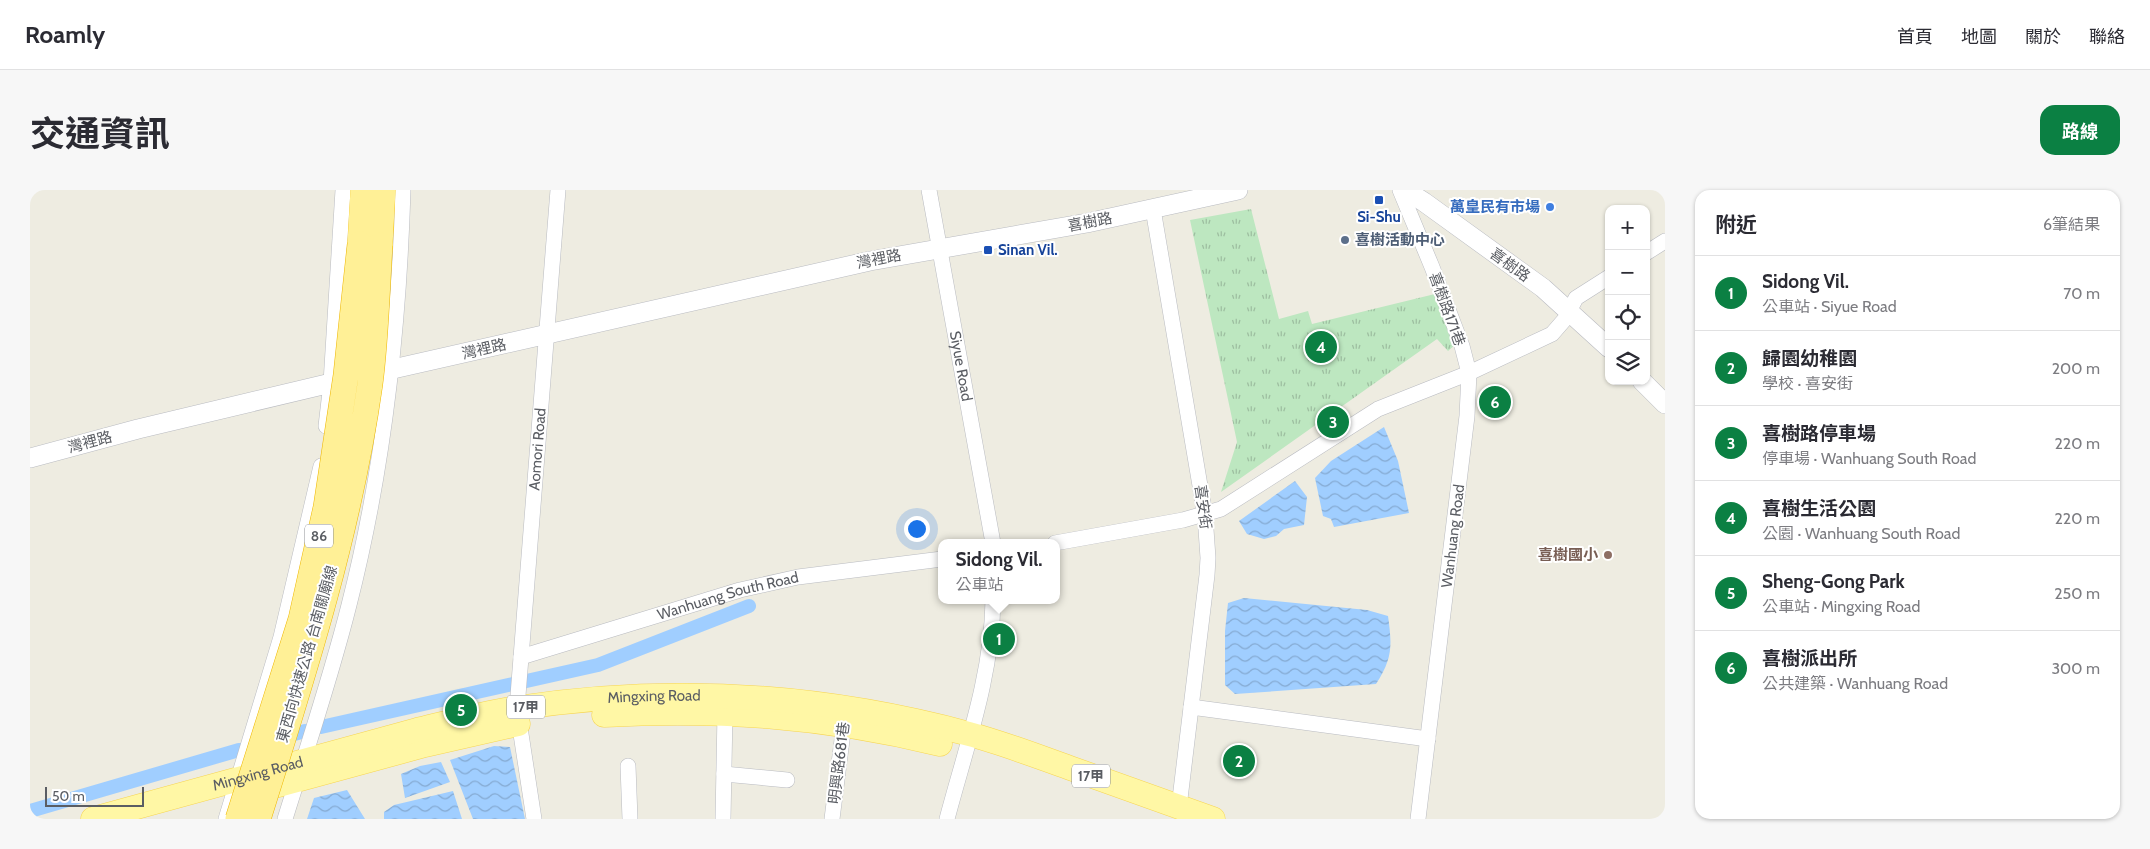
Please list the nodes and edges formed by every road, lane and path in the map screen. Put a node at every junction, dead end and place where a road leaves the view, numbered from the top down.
1 (343, 190) edge
2 (363, 190) edge
3 (383, 190) edge
4 (403, 190) edge
5 (558, 190) edge
6 (929, 190) edge
7 (1238, 190) edge
8 (1400, 190) edge
9 (1405, 190) edge
10 (1153, 209) junction
11 (1665, 241) edge
12 (370, 245) junction
13 (940, 248) junction
14 (1650, 250) edge
15 (1605, 280) edge
16 (1568, 310) junction
17 (546, 334) junction
18 (1605, 344) edge
19 (391, 370) junction
20 (1469, 373) junction
21 (331, 384) junction
22 (1646, 385) edge
23 (1665, 404) edge
24 (30, 458) edge
25 (1205, 515) junction
26 (992, 539) edge
27 (1060, 542) edge
28 (938, 560) edge
29 (993, 604) edge
30 (521, 657) junction
31 (1191, 707) junction
32 (517, 713) junction
33 (725, 713) junction
34 (845, 715) junction
35 (1428, 739) junction
36 (968, 742) junction
37 (628, 766) dead end
38 (300, 771) junction
39 (724, 774) junction
40 (786, 780) dead end
41 (233, 804) edge
42 (1172, 813) edge
43 (93, 819) edge
44 (155, 819) edge
45 (258, 819) edge
46 (285, 819) edge
47 (534, 819) edge
48 (630, 819) edge
49 (723, 819) edge
50 (832, 819) edge
51 (947, 819) edge
52 (1212, 819) edge
53 (1418, 819) edge

1 - 21 street
2 - 12 highway, 東西向快速公路 台南關廟線 / 86
3 - 12 highway, 東西向快速公路 台南關廟線 / 86
4 - 19 street
5 - 17 street, Aomori Road
6 - 13 street, Siyue Road
7 - 10 street, 喜樹路
8 - 20 street, 喜樹路171巷
9 - 16 street, 喜樹路
10 - 13 street, 喜樹路
10 - 25 street, 喜安街
11 - 14 street
12 - 41 highway, 東西向快速公路 台南關廟線 / 86, bridge
12 - 45 highway, 東西向快速公路 台南關廟線 / 86, bridge
13 - 17 street, 灣裡路
13 - 26 street, Siyue Road
15 - 16 street
16 - 18 street, 喜樹路
16 - 20 street
17 - 19 street, 灣裡路
17 - 30 street, Aomori Road
19 - 21 street, 灣裡路
19 - 38 street
20 - 25 street
20 - 35 street, Wanhuang Road
21 - 24 street, 灣裡路
21 - 41 street
22 - 23 street
25 - 27 street
25 - 31 street, 喜安街
28 - 30 street, Wanhuang South Road
29 - 36 street
30 - 32 street, Aomori Road
31 - 35 street
31 - 42 street, 喜安街
32 - 33 main road, Mingxing Road / 17甲
32 - 34 main road, Mingxing Road / 17甲
32 - 38 main road, Mingxing Road / 17甲
32 - 47 street, Aomori Road
33 - 34 main road, Mingxing Road / 17甲
33 - 39 street
34 - 36 main road, Mingxing Road / 17甲
34 - 50 street, 明興路681巷
35 - 53 street, Wanhuang Road
36 - 42 main road, Mingxing Road / 17甲
36 - 51 street
37 - 48 street
38 - 41 main road, Mingxing Road / 17甲
38 - 46 street
39 - 40 street
39 - 49 street
41 - 43 main road, Mingxing Road / 17甲
41 - 44 main road, Mingxing Road / 17甲
42 - 52 main road, Mingxing Road / 17甲

